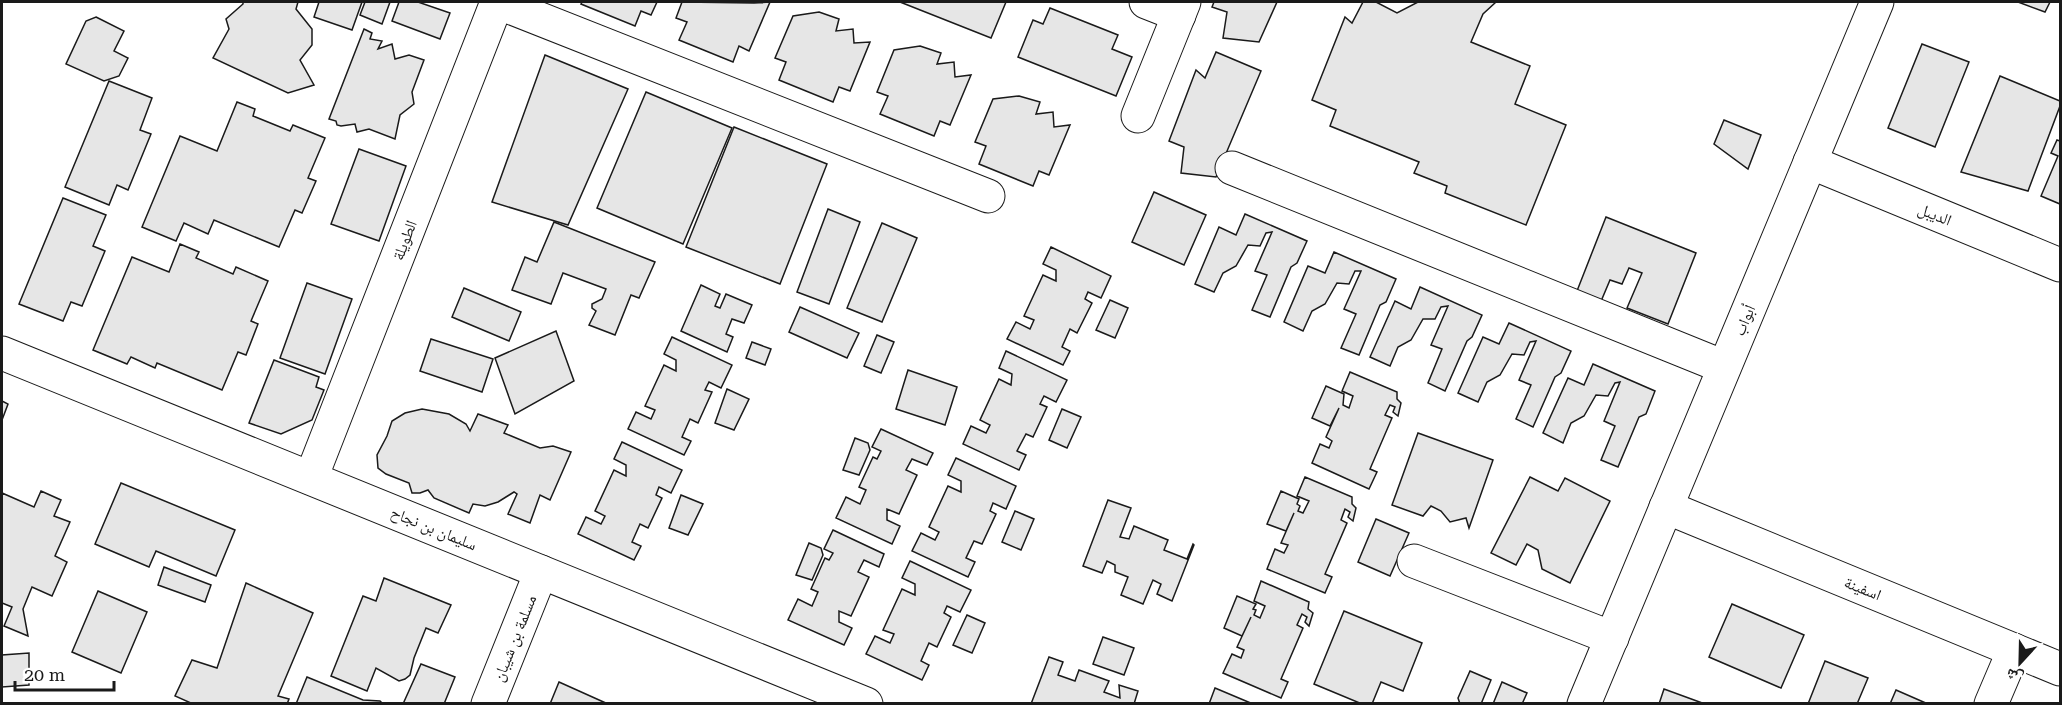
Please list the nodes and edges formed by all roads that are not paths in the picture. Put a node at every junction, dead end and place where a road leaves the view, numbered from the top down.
1 (497, 2) edge
2 (1146, 2) edge
3 (1877, 2) edge
4 (1181, 8) edge
5 (1138, 116) dead end
6 (1810, 162) junction
7 (1232, 168) dead end
8 (988, 196) dead end
9 (2061, 265) edge
10 (2, 353) edge
11 (1724, 367) junction
12 (311, 478) junction
13 (1666, 507) junction
14 (1414, 561) dead end
15 (540, 572) junction
16 (1612, 638) junction
17 (2014, 650) junction
18 (2061, 669) edge
19 (488, 704) edge
20 (866, 704) edge
21 (1584, 704) edge
22 (1991, 704) edge

1 - 8 street
1 - 12 street, الطويلة
2 - 4 street
3 - 6 street, أبواب
4 - 5 street
6 - 9 street, الديبل
6 - 11 street, أبواب
7 - 11 street
10 - 12 street, سليمان بن نجاح
11 - 13 street, أبواب
12 - 15 street, سليمان بن نجاح
13 - 16 street, أبواب
13 - 17 street, اسفينة
14 - 16 street
15 - 19 street, مسلمة بن شيبان
15 - 20 street, سليمان بن نجاح
16 - 21 street, أبواب
17 - 18 street, اسفينة
17 - 22 street

